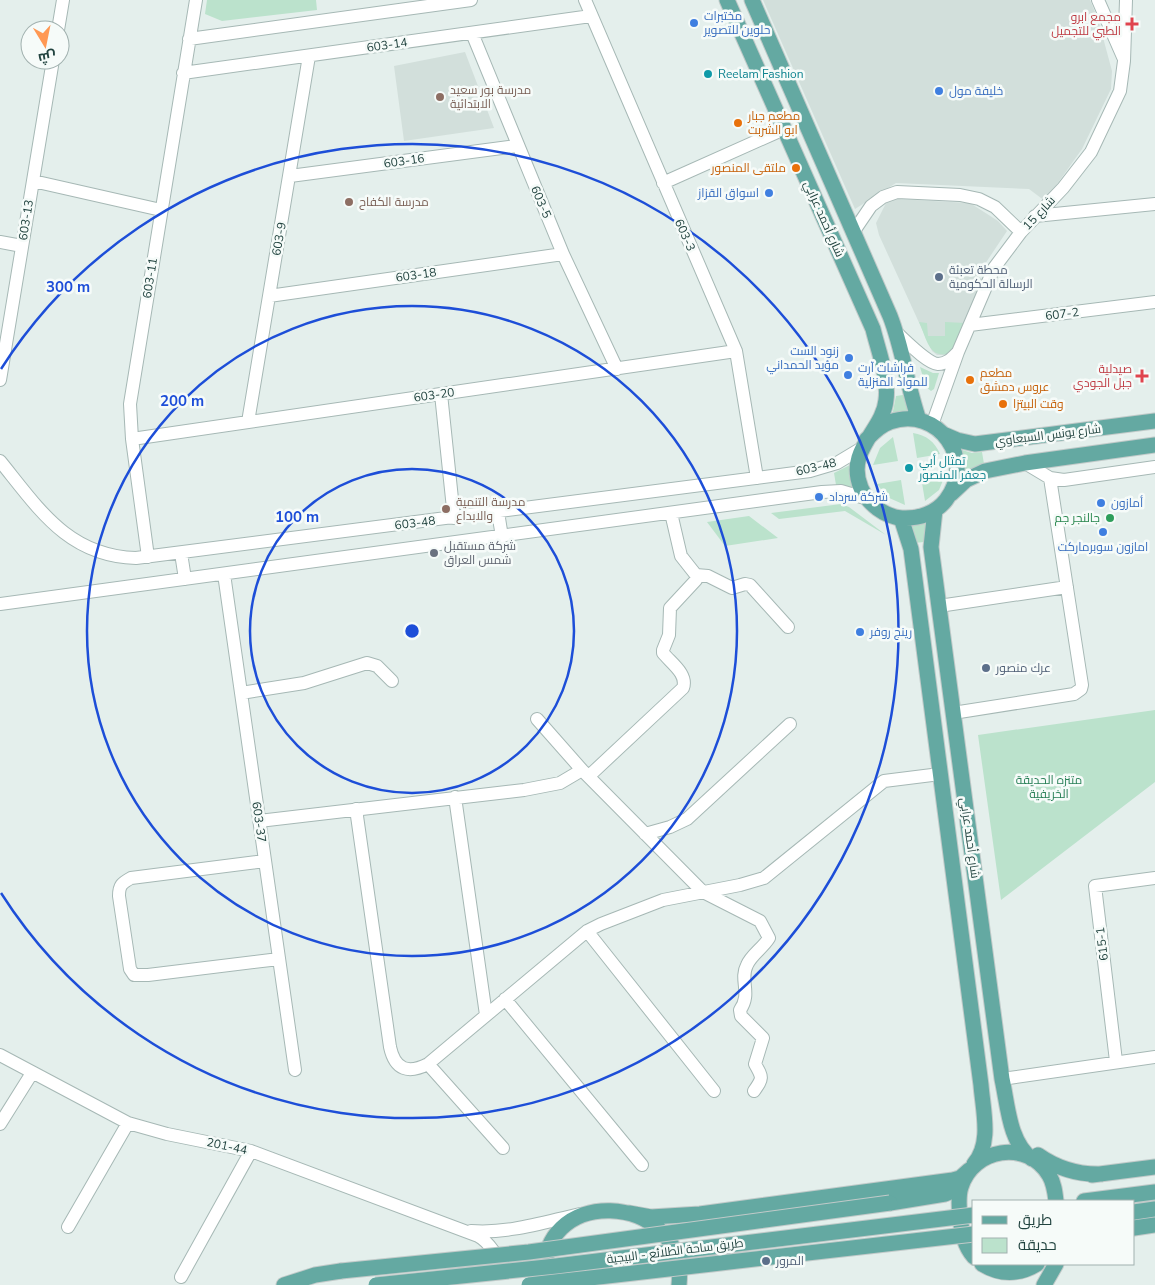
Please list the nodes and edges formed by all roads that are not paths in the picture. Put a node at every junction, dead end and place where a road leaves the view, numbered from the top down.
1 (63, 0) edge
2 (196, 0) edge
3 (471, 0) edge
4 (585, 0) edge
5 (728, 0) edge
6 (752, 0) edge
7 (1098, 0) edge
8 (1126, 0) edge
9 (591, 16) junction
10 (60, 20) edge
11 (472, 33) junction
12 (189, 39) junction
13 (309, 56) junction
14 (1124, 61) junction
15 (51, 70) edge
16 (183, 73) junction
17 (784, 129) junction
18 (517, 146) junction
19 (290, 176) junction
20 (33, 181) junction
21 (663, 183) junction
22 (1155, 204) edge
23 (161, 210) junction
24 (1035, 216) junction
25 (854, 231) junction
26 (1021, 232) junction
27 (0, 242) edge
28 (22, 246) junction
29 (563, 254) junction
30 (269, 296) junction
31 (1155, 302) edge
32 (970, 326) junction
33 (897, 333) junction
34 (736, 351) junction
35 (958, 352) junction
36 (618, 369) junction
37 (0, 380) edge
38 (441, 394) junction
39 (1155, 421) edge
40 (248, 422) junction
41 (931, 426) junction
42 (132, 439) junction
43 (864, 444) junction
44 (1155, 445) edge
45 (0, 461) edge
46 (1025, 463) junction
47 (1155, 467) edge
48 (757, 478) junction
49 (1050, 478) junction
50 (950, 494) junction
51 (868, 499) junction
52 (935, 510) junction
53 (498, 512) junction
54 (672, 513) junction
55 (454, 518) junction
56 (901, 518) junction
57 (502, 536) junction
58 (181, 553) junction
59 (148, 558) junction
60 (224, 574) junction
61 (696, 575) junction
62 (185, 579) junction
63 (1067, 587) junction
64 (0, 604) edge
65 (939, 606) junction
66 (788, 627) dead end
67 (392, 681) dead end
68 (241, 693) junction
69 (953, 713) junction
70 (537, 719) dead end
71 (790, 724) dead end
72 (586, 773) junction
73 (940, 774) junction
74 (454, 797) junction
75 (356, 809) junction
76 (259, 821) junction
77 (645, 834) junction
78 (265, 861) junction
79 (1155, 878) edge
80 (703, 892) junction
81 (587, 930) junction
82 (279, 959) junction
83 (505, 999) junction
84 (486, 1015) junction
85 (0, 1055) edge
86 (1155, 1057) edge
87 (1116, 1062) junction
88 (428, 1064) junction
89 (295, 1070) dead end
90 (32, 1073) junction
91 (1002, 1080) junction
92 (714, 1091) dead end
93 (754, 1091) dead end
94 (1008, 1109) junction
95 (983, 1112) junction
96 (128, 1123) junction
97 (0, 1124) edge
98 (503, 1148) dead end
99 (252, 1151) junction
100 (1032, 1159) junction
101 (642, 1165) dead end
102 (1155, 1167) edge
103 (1044, 1168) junction
104 (969, 1172) junction
105 (1102, 1174) junction
106 (928, 1184) junction
107 (1155, 1192) edge
108 (1056, 1200) edge
109 (1092, 1200) edge
110 (1155, 1209) edge
111 (587, 1212) junction
112 (1135, 1212) edge
113 (629, 1213) junction
114 (972, 1216) edge
115 (1155, 1226) edge
116 (68, 1227) dead end
117 (459, 1228) junction
118 (1135, 1228) edge
119 (972, 1234) edge
120 (972, 1254) edge
121 (679, 1262) junction
122 (983, 1265) edge
123 (984, 1265) edge
124 (1035, 1265) edge
125 (1044, 1265) edge
126 (1055, 1265) edge
127 (181, 1277) dead end
128 (546, 1282) edge
129 (284, 1285) edge
130 (376, 1285) edge
131 (529, 1285) edge
132 (679, 1285) edge
133 (692, 1285) edge
134 (1001, 1285) edge
135 (1039, 1285) edge
136 (1044, 1285) edge

1 - 10 street
2 - 12 street, 603-11
3 - 12 street
4 - 9 street, 603-3
5 - 17 main road, شارع أحمد عرابي
6 - 25 main road, شارع أحمد عرابي
7 - 14 street
8 - 14 street, شارع 15
9 - 11 street, 603-14
9 - 21 street, 603-3
11 - 13 street, 603-14
11 - 18 street, 603-5
12 - 16 street, 603-11
13 - 16 street, 603-14
13 - 19 street, 603-9
14 - 24 street, شارع 15
15 - 20 street, 603-13
16 - 23 street, 603-11
17 - 21 street
17 - 43 main road, شارع أحمد عرابي
18 - 19 street, 603-16
18 - 29 street, 603-5
19 - 30 street, 603-9
20 - 23 street
20 - 28 street, 603-13
21 - 34 street, 603-3
22 - 24 street
23 - 42 street, 603-11
24 - 26 street, شارع 15
25 - 26 street
25 - 33 main road, شارع أحمد عرابي
26 - 32 street, شارع 15
27 - 28 street
28 - 37 street, 603-13
29 - 30 street, 603-18
29 - 36 street, 603-5
30 - 40 street, 603-9
31 - 32 street, 607-2
32 - 35 street, شارع 15
33 - 35 street
33 - 41 main road, شارع أحمد عرابي
34 - 36 street, 603-20
34 - 48 street, 603-3
35 - 41 street, شارع 15
36 - 38 street, 603-20
38 - 40 street, 603-20
38 - 55 street
39 - 41 main road, شارع يونس السبعاوي
40 - 42 street, 603-20
41 - 43 main road
41 - 50 main road
42 - 59 street, 603-11
43 - 48 street, 603-48
43 - 51 main road
44 - 46 main road, شارع يونس السبعاوي
45 - 59 street, 603-48
46 - 49 street
46 - 50 main road, شارع يونس السبعاوي
47 - 49 street
48 - 53 street, 603-48
49 - 63 street
50 - 52 main road
51 - 54 street, 603-48
51 - 56 main road
52 - 56 main road
52 - 65 main road, شارع أحمد عرابي
53 - 55 street, 603-48
53 - 57 street
54 - 57 street, 603-48
54 - 61 street
55 - 58 street, 603-48
56 - 73 main road, شارع أحمد عرابي
57 - 60 street, 603-48
58 - 59 street, 603-48
58 - 62 street
60 - 62 street, 603-48
60 - 68 street, 603-37
61 - 66 street
61 - 72 street
62 - 64 street, 603-48
63 - 65 street
63 - 69 street
65 - 69 main road, شارع أحمد عرابي
67 - 68 street
68 - 76 street, 603-37
69 - 91 main road, شارع أحمد عرابي
70 - 72 street
71 - 77 street
72 - 74 street
72 - 77 street
73 - 80 street
73 - 95 main road, شارع أحمد عرابي
74 - 75 street
74 - 84 street
75 - 76 street
75 - 88 street
76 - 78 street, 603-37
77 - 80 street
78 - 82 street, 603-37
78 - 82 street
79 - 87 street, 615-1
80 - 81 street
80 - 93 street
81 - 83 street
81 - 92 street
82 - 89 street, 603-37
83 - 84 street
83 - 101 street
84 - 88 street
85 - 90 street, 201-44
86 - 87 street
87 - 91 street
88 - 98 street
90 - 96 street, 201-44
90 - 97 street
91 - 94 main road, شارع أحمد عرابي
94 - 100 main road, شارع أحمد عرابي
94 - 105 main road
95 - 104 main road, شارع أحمد عرابي
95 - 106 main road
96 - 99 street, 201-44
96 - 116 street
99 - 117 street, 201-44
99 - 127 street
100 - 103 main road
100 - 104 main road
102 - 105 main road
103 - 105 main road
103 - 108 main road
104 - 106 main road
104 - 120 main road
104 - 129 main road, bridge
106 - 113 main road
107 - 109 main road
110 - 112 main road
111 - 113 main road
111 - 117 street, 201-44
111 - 128 main road
113 - 121 main road
114 - 130 main road, طريق ساحة الطلائع - البيجية, bridge
115 - 118 main road
117 - 128 street, 201-44
119 - 131 main road, طريق ساحة الطلائع - البيجية, bridge
121 - 132 main road
121 - 133 main road
122 - 134 main road
123 - 124 main road
125 - 135 main road
126 - 136 main road

